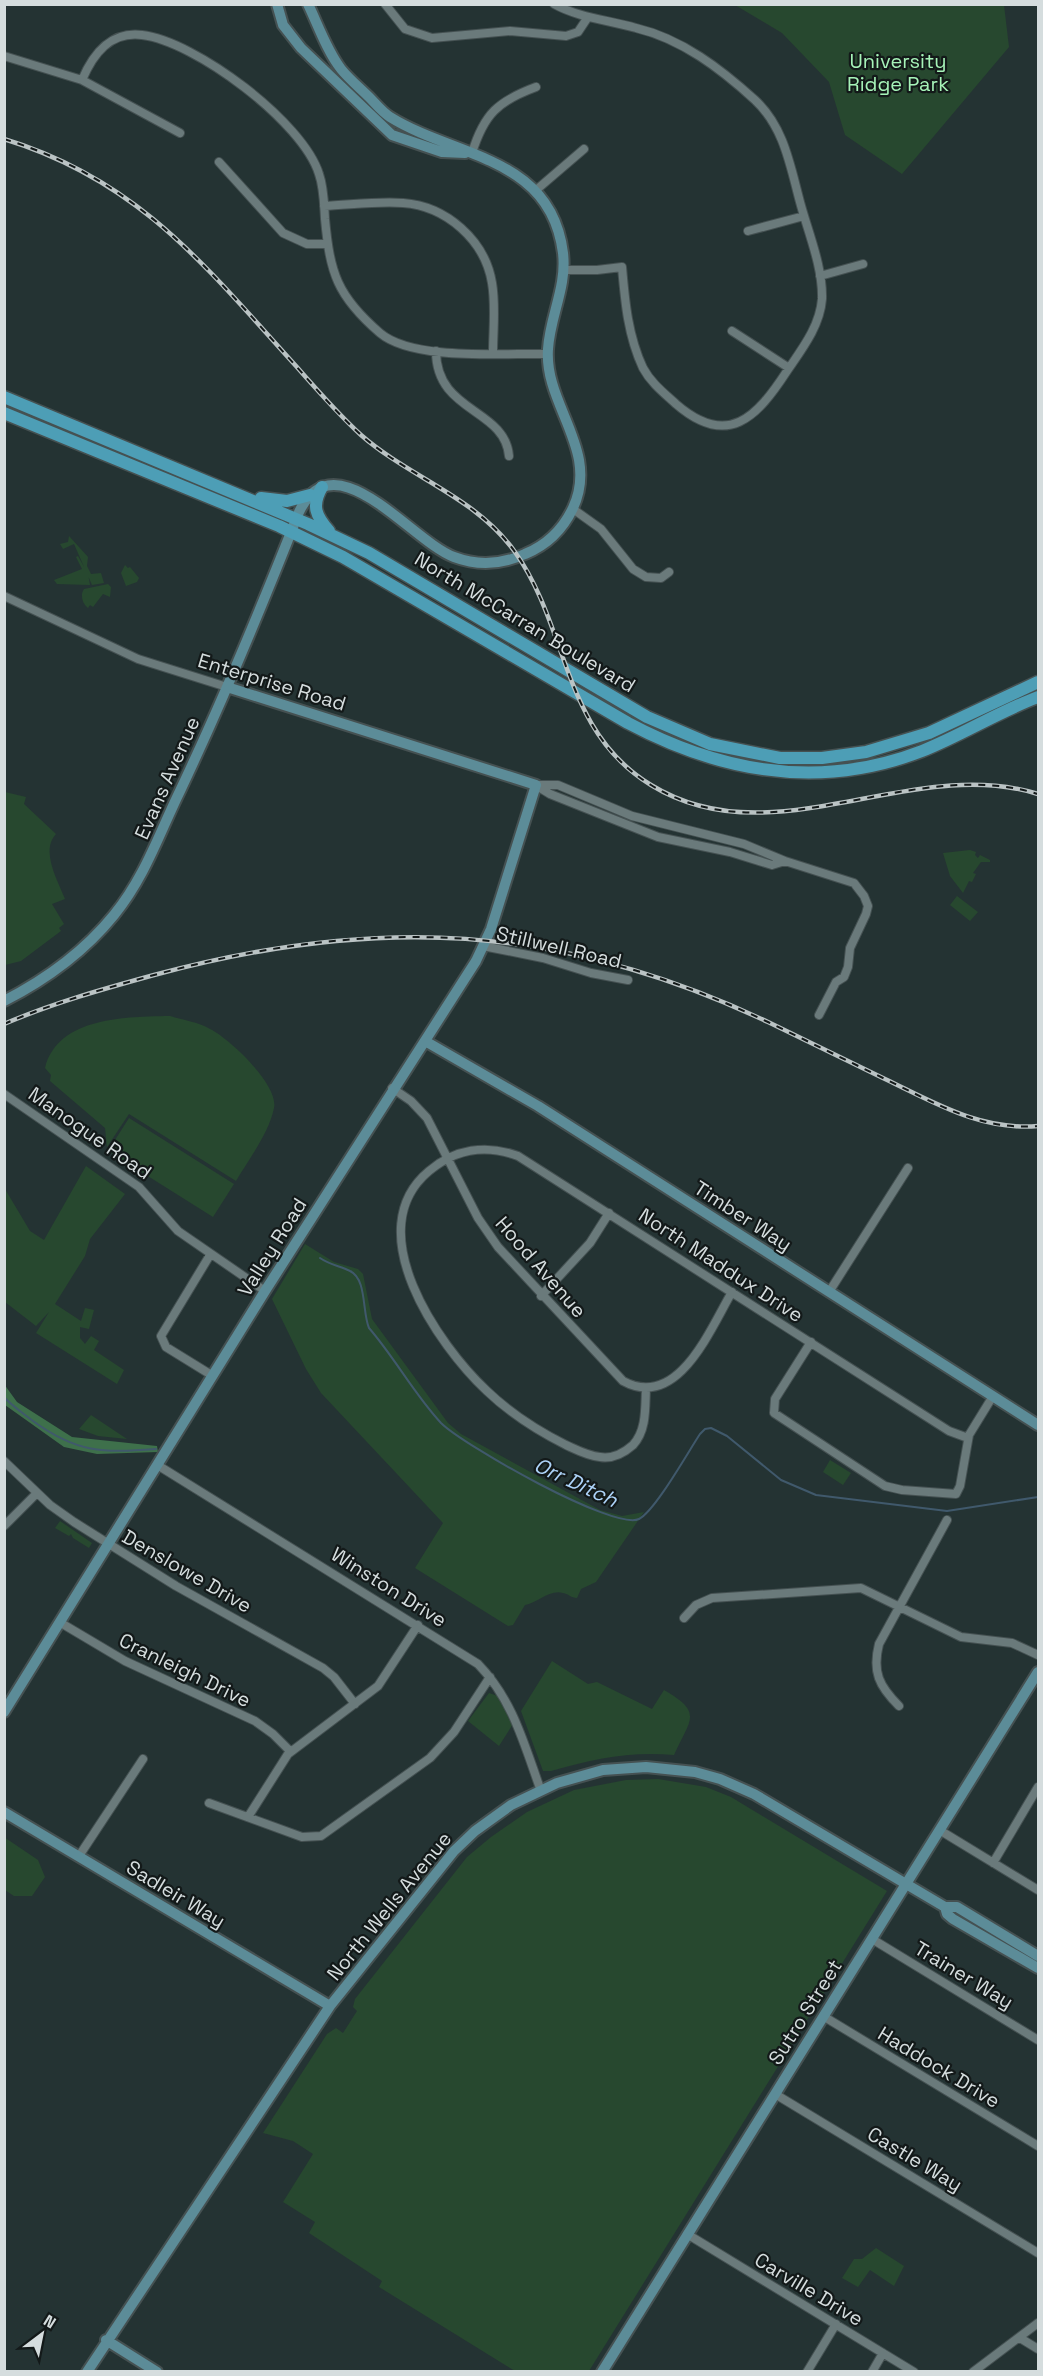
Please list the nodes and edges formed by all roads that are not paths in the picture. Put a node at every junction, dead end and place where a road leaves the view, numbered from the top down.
1 (277, 4) edge
2 (308, 4) edge
3 (385, 4) edge
4 (554, 4) edge
5 (588, 17) junction
6 (4, 57) edge
7 (82, 80) junction
8 (536, 87) dead end
9 (180, 133) dead end
10 (584, 149) dead end
11 (472, 153) junction
12 (219, 162) dead end
13 (535, 191) junction
14 (324, 206) junction
15 (804, 216) junction
16 (748, 231) dead end
17 (327, 244) junction
18 (863, 264) dead end
19 (564, 270) junction
20 (820, 276) junction
21 (732, 331) dead end
22 (436, 351) junction
23 (493, 353) junction
24 (548, 354) junction
25 (789, 368) junction
26 (4, 397) edge
27 (4, 413) edge
28 (509, 456) dead end
29 (322, 487) junction
30 (230, 491) junction
31 (310, 495) junction
32 (573, 509) junction
33 (296, 519) junction
34 (291, 532) junction
35 (334, 536) junction
36 (669, 572) dead end
37 (4, 596) edge
38 (1038, 682) edge
39 (227, 687) junction
40 (1038, 697) edge
41 (536, 785) junction
42 (785, 861) junction
43 (483, 946) junction
44 (628, 980) dead end
45 (4, 1001) edge
46 (819, 1015) dead end
47 (425, 1041) junction
48 (392, 1088) junction
49 (4, 1094) edge
50 (448, 1158) junction
51 (908, 1168) dead end
52 (609, 1213) junction
53 (210, 1255) junction
54 (265, 1291) junction
55 (732, 1292) junction
56 (829, 1292) junction
57 (541, 1296) junction
58 (811, 1342) junction
59 (213, 1376) junction
60 (646, 1388) junction
61 (993, 1396) junction
62 (1038, 1425) edge
63 (968, 1438) junction
64 (4, 1461) edge
65 (159, 1466) junction
66 (37, 1493) junction
67 (947, 1520) dead end
68 (4, 1526) edge
69 (110, 1545) junction
70 (898, 1608) junction
71 (684, 1618) dead end
72 (61, 1623) junction
73 (418, 1625) junction
74 (1038, 1655) edge
75 (1038, 1672) edge
76 (490, 1677) junction
77 (355, 1704) junction
78 (900, 1706) dead end
79 (4, 1712) edge
80 (290, 1751) junction
81 (143, 1759) dead end
82 (1038, 1787) edge
83 (541, 1791) junction
84 (209, 1803) dead end
85 (4, 1812) edge
86 (248, 1817) junction
87 (940, 1831) junction
88 (79, 1856) junction
89 (993, 1863) junction
90 (908, 1884) junction
91 (1038, 1890) edge
92 (945, 1907) junction
93 (872, 1939) junction
94 (1038, 1956) edge
95 (1038, 1968) edge
96 (330, 2006) junction
97 (823, 2016) junction
98 (1038, 2040) edge
99 (775, 2094) junction
100 (1038, 2146) edge
101 (687, 2234) junction
102 (1038, 2253) edge
103 (1038, 2323) edge
104 (836, 2324) junction
105 (1020, 2338) junction
106 (106, 2340) junction
107 (1038, 2349) edge
108 (883, 2353) junction
109 (87, 2372) edge
110 (157, 2372) edge
111 (602, 2372) edge
112 (807, 2372) edge
113 (872, 2372) edge
114 (914, 2372) edge
115 (973, 2372) edge

1 - 11 street
2 - 11 street
3 - 5 street
4 - 5 street
5 - 15 street
6 - 7 street
7 - 9 street
7 - 14 street
8 - 11 street
10 - 13 street
11 - 13 street
12 - 17 street
13 - 19 street
14 - 17 street
14 - 23 street
15 - 16 street
15 - 20 street
17 - 22 street
18 - 20 street
19 - 24 street
19 - 25 street
20 - 25 street
21 - 25 street
22 - 23 street
22 - 28 street
23 - 24 street
24 - 32 street
26 - 30 main road, North McCarran Boulevard
27 - 34 main road, North McCarran Boulevard
29 - 31 street
29 - 32 street
29 - 35 main road
30 - 31 main road
30 - 33 main road, North McCarran Boulevard
31 - 33 street, Evans Avenue
32 - 36 street
33 - 34 street, Evans Avenue
33 - 35 main road, North McCarran Boulevard
34 - 39 street, Evans Avenue
34 - 40 main road, North McCarran Boulevard
35 - 38 main road, North McCarran Boulevard
37 - 39 street, Enterprise Road
39 - 41 street, Enterprise Road
39 - 45 street, Evans Avenue
41 - 42 street, Enterprise Road
41 - 42 street, Enterprise Road
41 - 43 street, Valley Road
42 - 46 street, Enterprise Road
43 - 44 street, Stillwell Road
43 - 47 street, Valley Road
47 - 48 street, Valley Road
47 - 56 street, Timber Way
48 - 50 street, Hood Avenue
48 - 54 street, Valley Road
49 - 53 street, Manogue Road
50 - 52 street, North Maddux Drive
50 - 57 street, Hood Avenue
50 - 60 street
51 - 56 street
52 - 55 street, North Maddux Drive
52 - 57 street
53 - 54 street, Manogue Road
53 - 59 street
54 - 59 street, Valley Road
55 - 58 street, North Maddux Drive
55 - 60 street
56 - 61 street, Timber Way
57 - 60 street, Hood Avenue
58 - 63 street, North Maddux Drive
58 - 63 street
59 - 65 street, Valley Road
61 - 62 street, Timber Way
61 - 63 street
64 - 66 street, Denslowe Drive
65 - 69 street, Valley Road
65 - 73 street, Winston Drive
66 - 68 street
66 - 69 street, Denslowe Drive
67 - 70 street
69 - 72 street, Valley Road
69 - 77 street, Denslowe Drive
70 - 71 street
70 - 74 street
70 - 78 street
72 - 79 street, Valley Road
72 - 80 street, Cranleigh Drive
73 - 76 street, Winston Drive
73 - 77 street
75 - 87 street, Sutro Street
76 - 83 street, Winston Drive
76 - 86 street
77 - 80 street
80 - 86 street
81 - 88 street
82 - 89 street
83 - 90 street, North Wells Avenue
83 - 96 street, North Wells Avenue
84 - 86 street
85 - 88 street, Sadleir Way
87 - 89 street
87 - 90 street, Sutro Street
88 - 96 street, Sadleir Way
89 - 91 street
90 - 92 street, North Wells Avenue
90 - 93 street, Sutro Street
92 - 94 street
92 - 95 street
93 - 97 street, Sutro Street
93 - 98 street, Trainer Way
96 - 106 street, North Wells Avenue
97 - 99 street, Sutro Street
97 - 100 street, Haddock Drive
99 - 101 street, Sutro Street
99 - 102 street, Castle Way
101 - 104 street, Carville Drive
101 - 111 street, Sutro Street
103 - 105 street
104 - 108 street, Carville Drive
104 - 112 street
105 - 107 street
105 - 115 street
106 - 109 street, North Wells Avenue
106 - 110 street
108 - 113 street
108 - 114 street, Carville Drive

